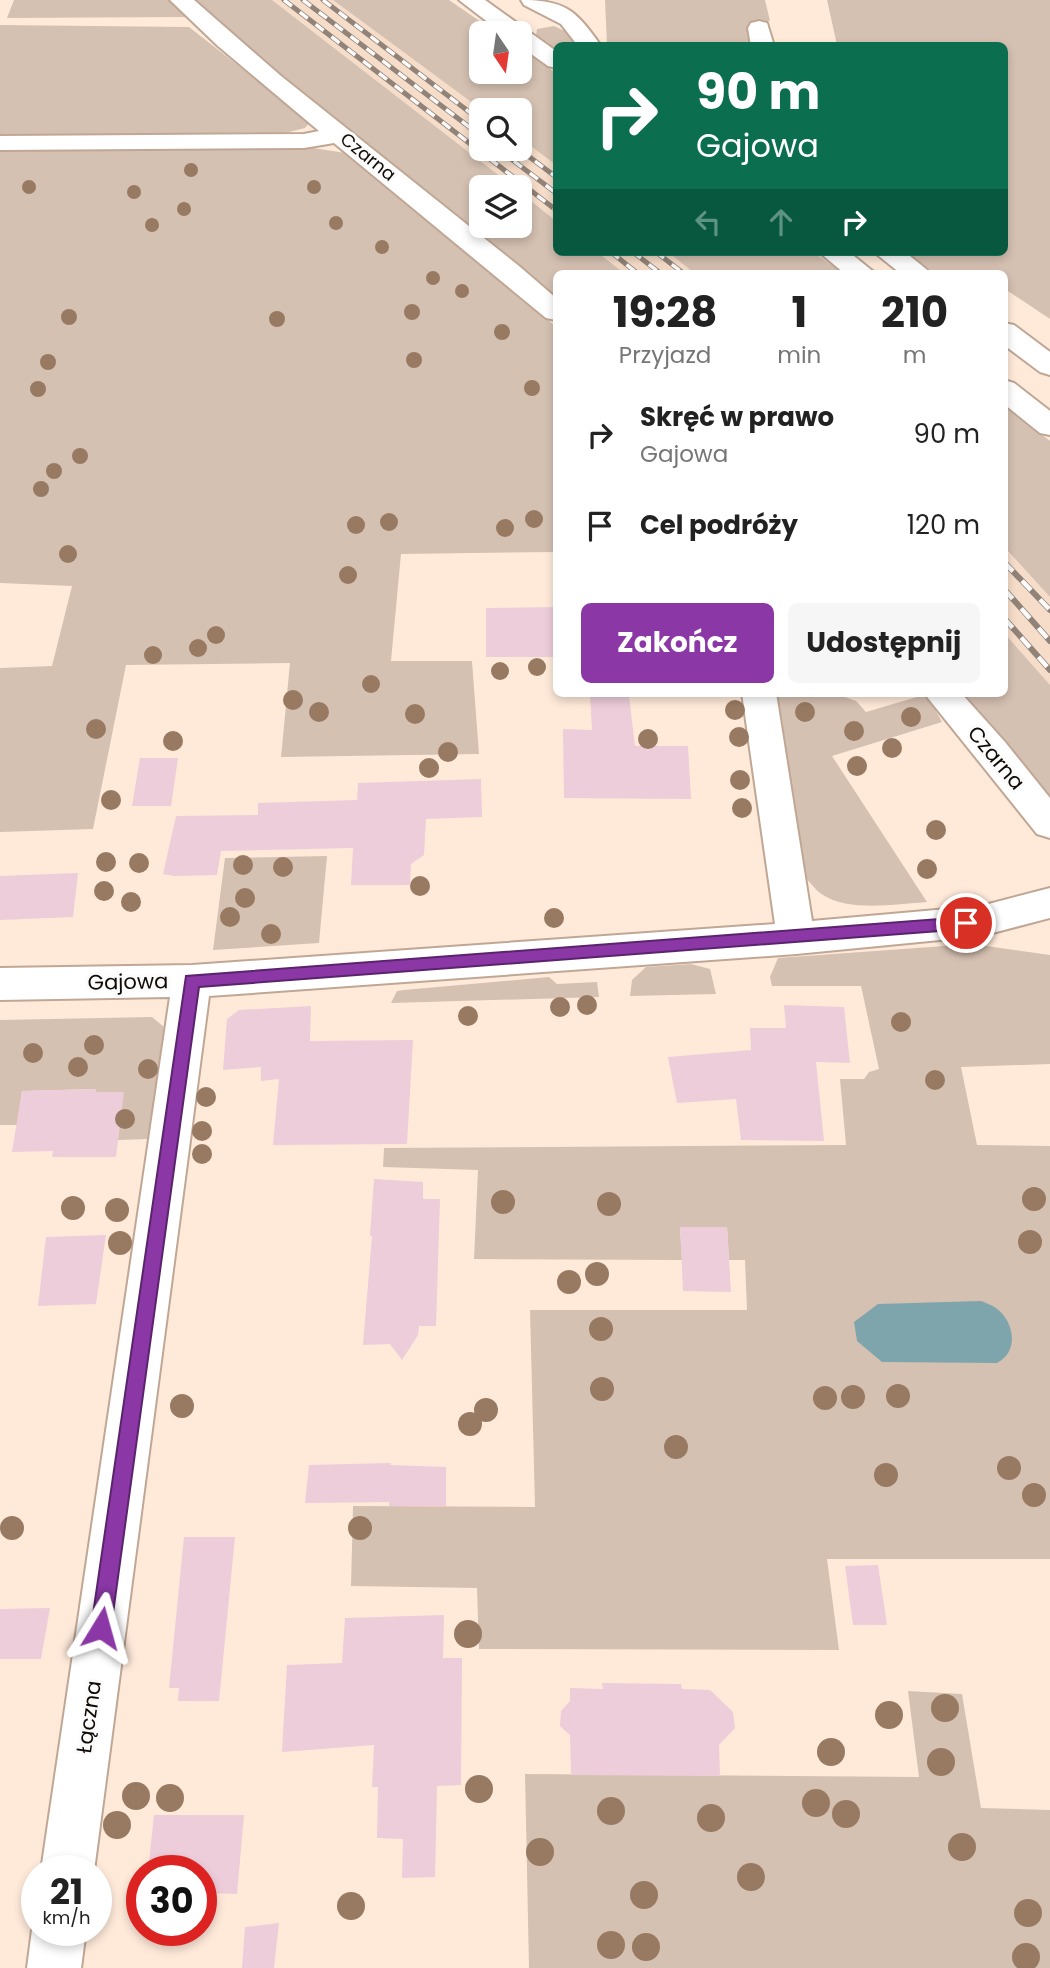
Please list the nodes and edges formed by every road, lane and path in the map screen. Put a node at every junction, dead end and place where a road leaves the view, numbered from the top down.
1 (181, 0) edge
2 (470, 0) edge
3 (532, 0) edge
4 (558, 11) junction
5 (500, 21) edge
6 (532, 24) edge
7 (587, 42) edge
8 (532, 44) edge
9 (553, 59) edge
10 (341, 135) junction
11 (0, 143) edge
12 (838, 256) edge
13 (893, 256) edge
14 (857, 270) edge
15 (914, 270) edge
16 (553, 309) edge
17 (1008, 334) edge
18 (1050, 366) edge
19 (1008, 370) edge
20 (1008, 391) edge
21 (1050, 398) edge
22 (1050, 426) edge
23 (760, 697) edge
24 (945, 697) edge
25 (1050, 824) edge
26 (1050, 902) edge
27 (796, 938) junction
28 (192, 981) junction
29 (0, 984) edge
30 (69, 1855) edge
31 (57, 1946) edge
32 (54, 1968) edge

1 - 10 street, Czarna
2 - 5 street
3 - 4 street
4 - 6 street
4 - 7 street
8 - 9 street
10 - 11 street
10 - 16 street, Czarna
12 - 14 street
13 - 15 street
17 - 18 street
19 - 21 street
20 - 22 street
23 - 27 street
24 - 25 street, Czarna
26 - 27 street, Gajowa
27 - 28 street, Gajowa
28 - 29 street, Gajowa
28 - 30 street, Łączna
31 - 32 street

